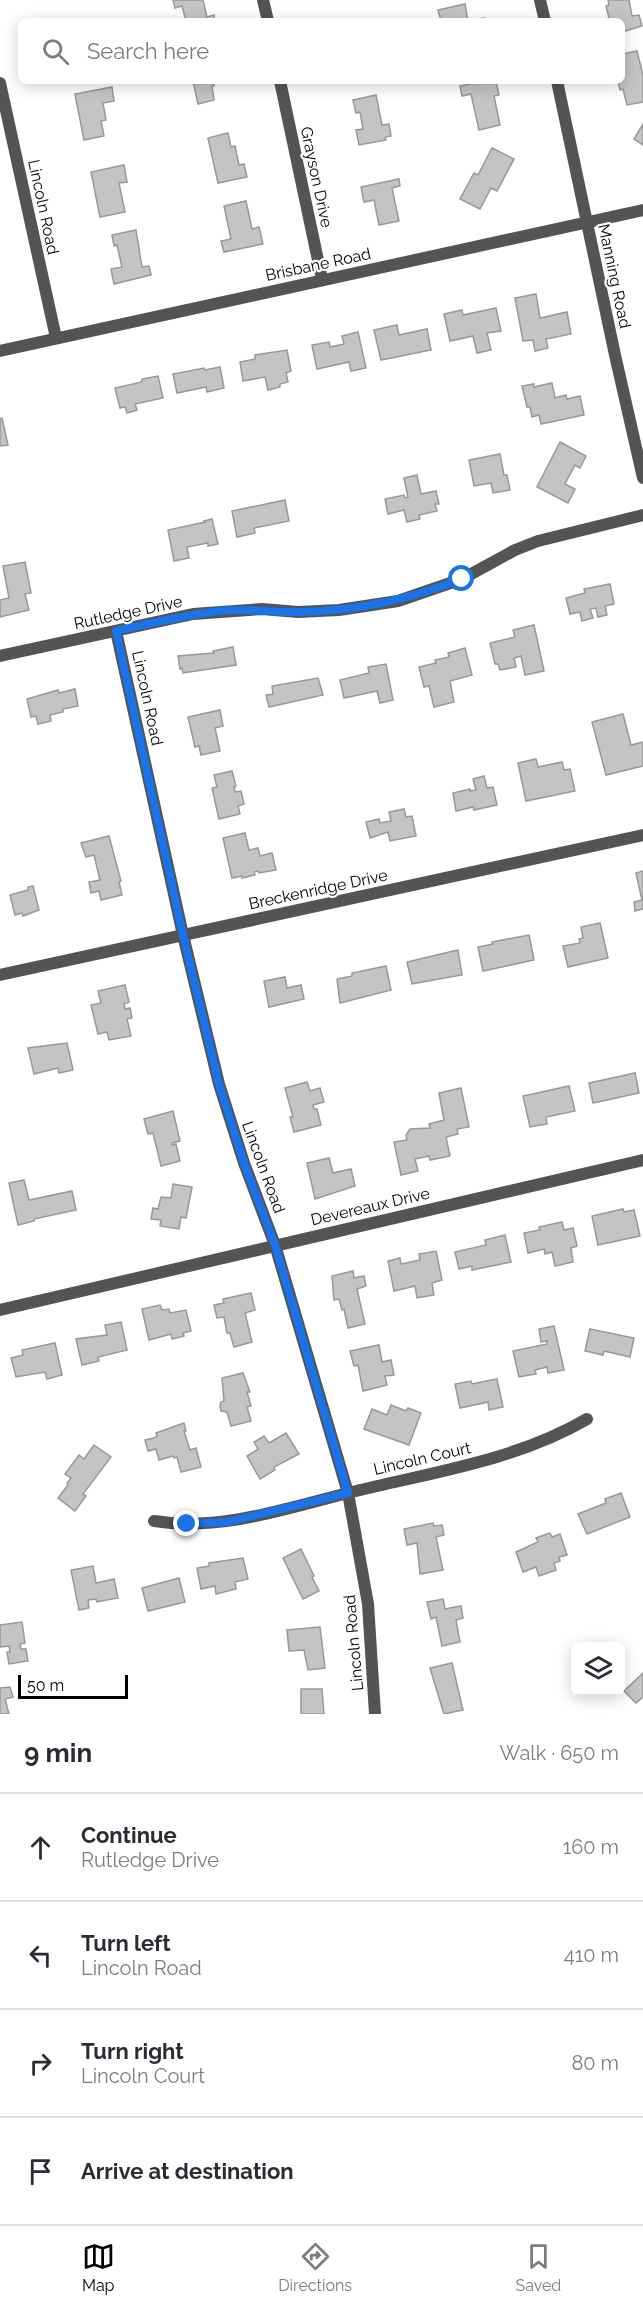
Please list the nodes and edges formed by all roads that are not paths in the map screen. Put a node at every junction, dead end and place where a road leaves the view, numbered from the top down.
1 (263, 0) edge
2 (540, 0) edge
3 (267, 18) edge
4 (544, 18) edge
5 (0, 82) edge
6 (281, 84) edge
7 (559, 84) edge
8 (643, 210) edge
9 (587, 222) junction
10 (322, 279) junction
11 (56, 338) junction
12 (1, 350) edge
13 (643, 478) edge
14 (643, 515) edge
15 (116, 631) junction
16 (0, 656) edge
17 (643, 836) edge
18 (183, 935) junction
19 (0, 975) edge
20 (643, 1160) edge
21 (275, 1245) junction
22 (0, 1310) edge
23 (587, 1419) dead end
24 (348, 1493) junction
25 (154, 1521) dead end
26 (375, 1714) edge

1 - 3 street
2 - 4 street
5 - 11 street, Lincoln Road
6 - 10 street, Grayson Drive
7 - 9 street, Manning Road
8 - 9 street, Brisbane Road
9 - 10 street, Brisbane Road
9 - 13 street, Manning Road
10 - 11 street, Brisbane Road
11 - 12 street, Brisbane Road
14 - 15 street, Rutledge Drive
15 - 16 street, Rutledge Drive
15 - 18 street, Lincoln Road
17 - 18 street, Breckenridge Drive
18 - 19 street, Breckenridge Drive
18 - 21 street, Lincoln Road
20 - 21 street, Devereaux Drive
21 - 22 street, Devereaux Drive
21 - 24 street, Lincoln Road
23 - 24 street, Lincoln Court
24 - 25 street, Lincoln Court
24 - 26 street, Lincoln Road

